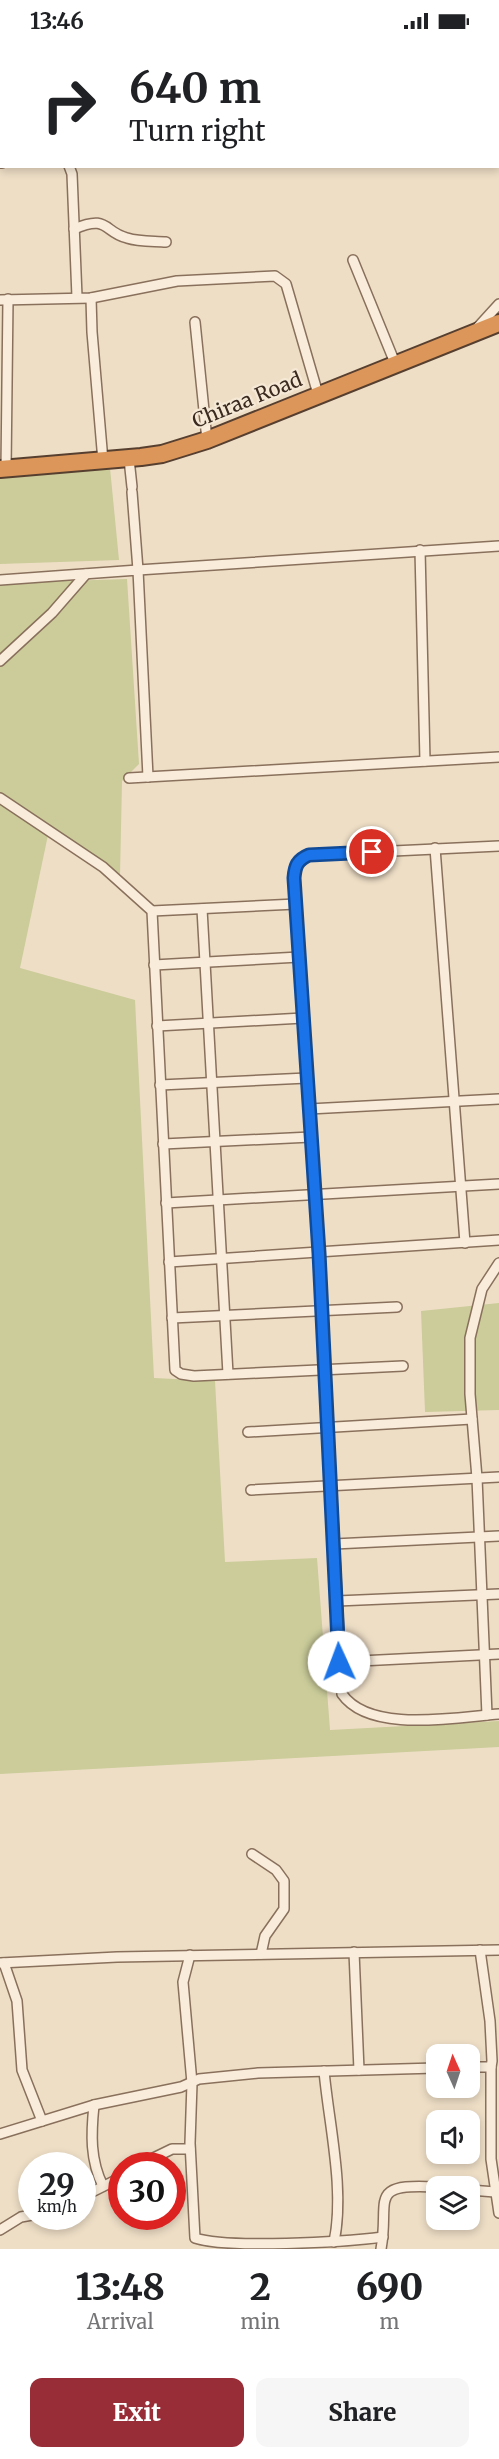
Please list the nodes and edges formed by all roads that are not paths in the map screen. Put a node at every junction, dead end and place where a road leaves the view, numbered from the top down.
1 (70, 168) edge
2 (74, 229) junction
3 (166, 242) dead end
4 (353, 260) dead end
5 (77, 297) junction
6 (91, 298) junction
7 (4, 299) edge
8 (499, 304) edge
9 (195, 322) dead end
10 (499, 323) edge
11 (475, 331) junction
12 (395, 363) junction
13 (318, 394) junction
14 (207, 440) junction
15 (129, 459) junction
16 (103, 461) junction
17 (3, 469) edge
18 (499, 546) edge
19 (420, 550) junction
20 (138, 570) junction
21 (86, 574) junction
22 (0, 580) edge
23 (0, 661) edge
24 (499, 757) edge
25 (424, 761) junction
26 (148, 777) junction
27 (129, 778) dead end
28 (0, 798) edge
29 (499, 846) edge
30 (435, 848) junction
31 (296, 904) junction
32 (202, 909) junction
33 (152, 911) junction
34 (299, 957) junction
35 (205, 962) junction
36 (154, 965) junction
37 (303, 1018) junction
38 (208, 1023) junction
39 (157, 1026) junction
40 (307, 1078) junction
41 (212, 1083) junction
42 (160, 1085) junction
43 (499, 1100) edge
44 (455, 1101) junction
45 (309, 1109) junction
46 (311, 1137) junction
47 (215, 1141) junction
48 (163, 1144) junction
49 (499, 1184) edge
50 (462, 1186) junction
51 (314, 1194) junction
52 (218, 1200) junction
53 (166, 1203) junction
54 (499, 1240) edge
55 (465, 1243) junction
56 (319, 1253) junction
57 (222, 1259) junction
58 (169, 1262) junction
59 (499, 1263) edge
60 (397, 1307) dead end
61 (322, 1311) junction
62 (225, 1315) junction
63 (172, 1318) junction
64 (403, 1366) dead end
65 (325, 1369) junction
66 (228, 1374) junction
67 (472, 1419) junction
68 (328, 1429) junction
69 (248, 1432) dead end
70 (499, 1477) edge
71 (477, 1478) junction
72 (331, 1487) junction
73 (251, 1490) dead end
74 (499, 1536) edge
75 (480, 1537) junction
76 (334, 1544) junction
77 (499, 1594) edge
78 (482, 1595) junction
79 (338, 1601) junction
80 (499, 1654) edge
81 (485, 1655) junction
82 (339, 1662) junction
83 (499, 1714) edge
84 (487, 1715) junction
85 (252, 1854) dead end
86 (480, 1950) junction
87 (499, 1950) edge
88 (354, 1952) junction
89 (261, 1954) junction
90 (190, 1955) junction
91 (2, 1963) edge
92 (480, 2067) edge
93 (491, 2067) junction
94 (426, 2068) edge
95 (359, 2070) junction
96 (324, 2071) junction
97 (495, 2078) edge
98 (192, 2083) junction
99 (94, 2105) junction
100 (42, 2121) junction
101 (0, 2134) edge
102 (190, 2149) junction
103 (166, 2152) edge
104 (108, 2184) edge
105 (103, 2186) junction
106 (426, 2187) edge
107 (96, 2190) edge
108 (480, 2191) edge
109 (495, 2192) junction
110 (499, 2213) edge
111 (18, 2219) edge
112 (0, 2230) edge
113 (383, 2237) junction
114 (334, 2242) junction
115 (381, 2249) edge

1 - 2 street
2 - 3 street
2 - 5 street
4 - 12 street
5 - 6 street
5 - 7 street
6 - 13 street
6 - 16 street
7 - 17 street
8 - 11 street
9 - 14 street
10 - 11 highway, Chiraa Road
11 - 12 highway, Chiraa Road
12 - 13 highway, Chiraa Road
13 - 14 highway, Chiraa Road
14 - 15 highway, Chiraa Road
15 - 16 highway, Chiraa Road
15 - 20 street
16 - 17 highway, Chiraa Road
18 - 19 street
19 - 20 street
19 - 25 street
20 - 21 street
20 - 26 street
21 - 22 street
21 - 23 street
24 - 25 street
25 - 26 street
26 - 27 street
28 - 33 street
29 - 30 street
30 - 31 street
30 - 44 street
31 - 32 street
31 - 34 street
32 - 33 street
32 - 35 street
33 - 36 street
34 - 35 street
34 - 37 street
35 - 36 street
35 - 38 street
36 - 39 street
37 - 38 street
37 - 40 street
38 - 39 street
38 - 41 street
39 - 42 street
40 - 41 street
40 - 45 street
41 - 42 street
41 - 47 street
42 - 48 street
43 - 44 street
44 - 45 street
44 - 50 street
45 - 46 street
46 - 47 street
46 - 51 street
47 - 48 street
47 - 52 street
48 - 53 street
49 - 50 street
50 - 51 street
50 - 55 street
51 - 52 street
51 - 56 street
52 - 53 street
52 - 57 street
53 - 58 street
54 - 55 street
55 - 56 street
56 - 57 street
56 - 61 street
57 - 58 street
57 - 62 street
58 - 63 street
59 - 67 street
60 - 61 street
61 - 62 street
61 - 65 street
62 - 63 street
62 - 66 street
63 - 66 street
64 - 65 street
65 - 66 street
65 - 68 street
67 - 68 street
67 - 71 street
68 - 69 street
68 - 72 street
70 - 71 street
71 - 72 street
71 - 75 street
72 - 73 street
72 - 76 street
74 - 75 street
75 - 76 street
75 - 78 street
76 - 79 street
77 - 78 street
78 - 79 street
78 - 81 street
79 - 82 street
80 - 81 street
81 - 82 street
81 - 84 street
82 - 84 street
83 - 84 street
85 - 89 street
86 - 87 street
86 - 88 street
86 - 93 street
88 - 89 street
88 - 95 street
89 - 90 street
90 - 91 street
90 - 98 street
91 - 100 street
92 - 93 street
93 - 97 street
94 - 95 street
95 - 96 street
96 - 98 street
96 - 114 street
97 - 109 street
98 - 99 street
98 - 102 street
99 - 100 street
99 - 105 street
100 - 101 street
102 - 103 street
102 - 114 street
104 - 105 street
105 - 107 street
106 - 113 street
108 - 109 street
109 - 110 street
111 - 112 street
113 - 114 street
113 - 115 street

